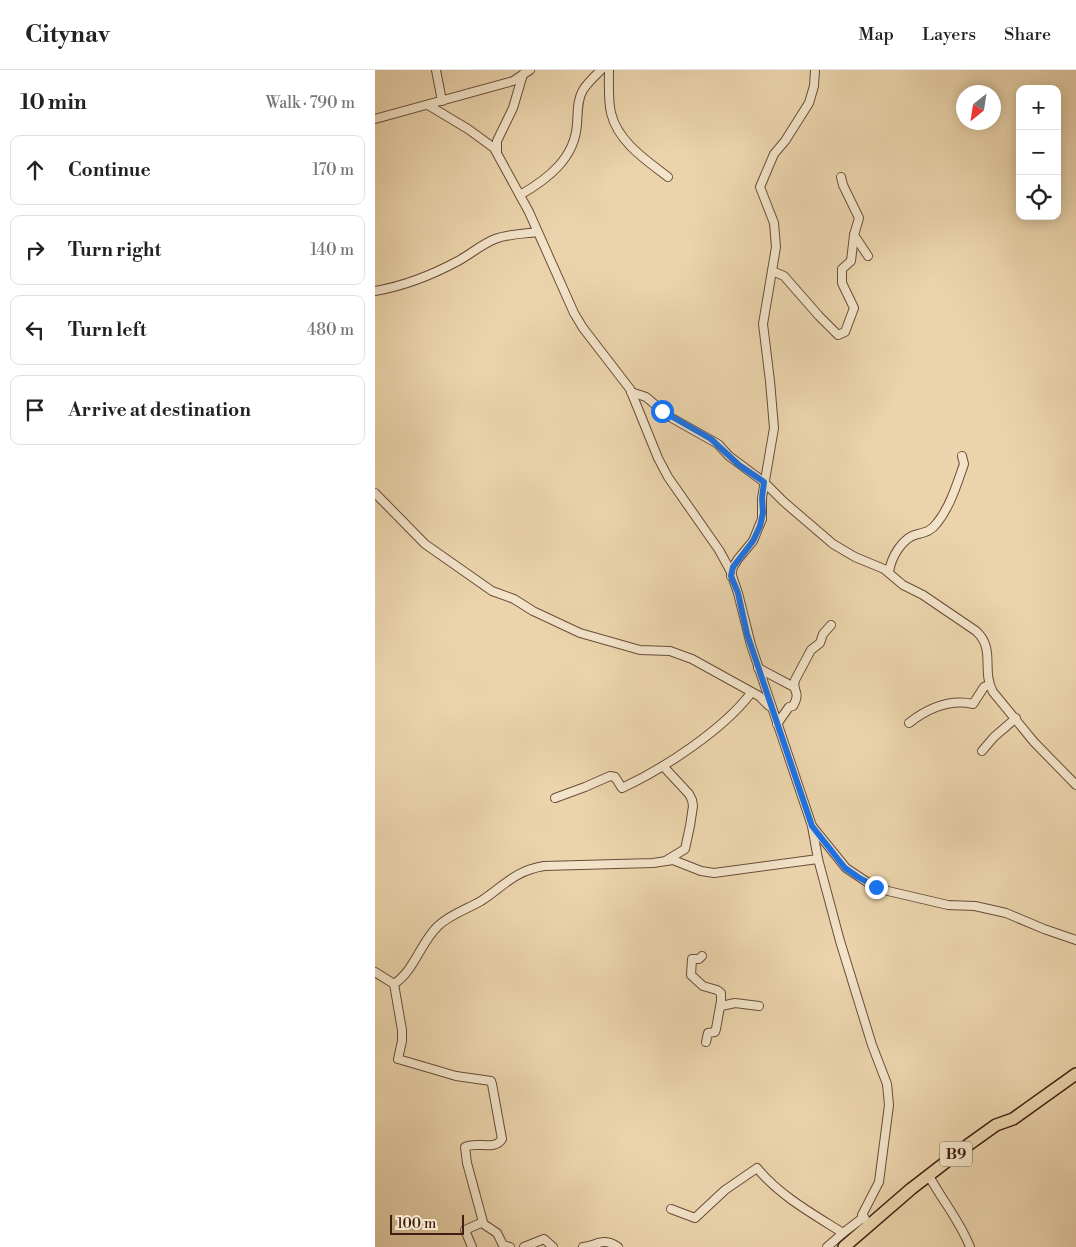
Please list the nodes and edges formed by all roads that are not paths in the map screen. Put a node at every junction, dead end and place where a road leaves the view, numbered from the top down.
1 (435, 70) edge
2 (601, 70) edge
3 (609, 70) edge
4 (815, 70) edge
5 (527, 72) edge
6 (442, 101) junction
7 (428, 105) junction
8 (375, 119) edge
9 (497, 152) junction
10 (668, 177) dead end
11 (841, 177) dead end
12 (520, 195) junction
13 (537, 232) junction
14 (854, 235) junction
15 (868, 256) dead end
16 (772, 271) junction
17 (375, 290) edge
18 (631, 392) junction
19 (962, 456) dead end
20 (764, 482) junction
21 (375, 493) edge
22 (889, 572) junction
23 (731, 576) junction
24 (831, 625) dead end
25 (759, 668) junction
26 (763, 684) junction
27 (988, 685) junction
28 (795, 688) junction
29 (752, 693) junction
30 (771, 707) junction
31 (1016, 718) junction
32 (909, 723) dead end
33 (777, 724) junction
34 (981, 751) dead end
35 (663, 766) junction
36 (1076, 785) edge
37 (555, 798) dead end
38 (812, 826) junction
39 (683, 851) junction
40 (818, 859) junction
41 (666, 861) junction
42 (684, 864) junction
43 (1076, 940) edge
44 (702, 956) dead end
45 (375, 972) edge
46 (394, 984) junction
47 (721, 1006) junction
48 (759, 1006) dead end
49 (706, 1042) dead end
50 (1076, 1074) edge
51 (929, 1176) junction
52 (671, 1208) dead end
53 (866, 1221) junction
54 (482, 1223) junction
55 (843, 1233) junction
56 (472, 1247) edge
57 (510, 1247) edge
58 (524, 1247) edge
59 (553, 1247) edge
60 (583, 1247) edge
61 (618, 1247) edge
62 (827, 1247) edge
63 (843, 1247) edge
64 (970, 1247) edge

1 - 6 street
2 - 12 street
3 - 10 street
4 - 16 street
5 - 6 street
5 - 9 street
6 - 7 street
7 - 8 street
7 - 9 street
9 - 12 street
11 - 14 street
12 - 13 street
13 - 17 street
13 - 18 street
14 - 15 street
14 - 16 street
16 - 20 street
18 - 20 street
18 - 23 street
19 - 22 street
20 - 22 street
20 - 23 street
21 - 29 street
22 - 27 street
23 - 25 street
24 - 28 street
25 - 26 street
25 - 28 street
26 - 29 street
26 - 30 street
27 - 31 street
27 - 32 street
28 - 33 street
29 - 30 street
29 - 35 street
30 - 33 street
31 - 34 street
31 - 36 street
33 - 38 street
35 - 37 street
35 - 39 street
38 - 40 street
38 - 43 street
39 - 41 street
39 - 42 street
40 - 42 street
40 - 53 street
41 - 42 street
41 - 46 street
44 - 47 street
45 - 46 street
46 - 54 street
47 - 48 street
47 - 49 street
50 - 51 highway, B9
51 - 53 highway, B9
51 - 64 street
52 - 55 street
53 - 55 street
53 - 63 highway, B9
54 - 56 street
54 - 57 street
55 - 62 street
58 - 59 street
60 - 61 street

